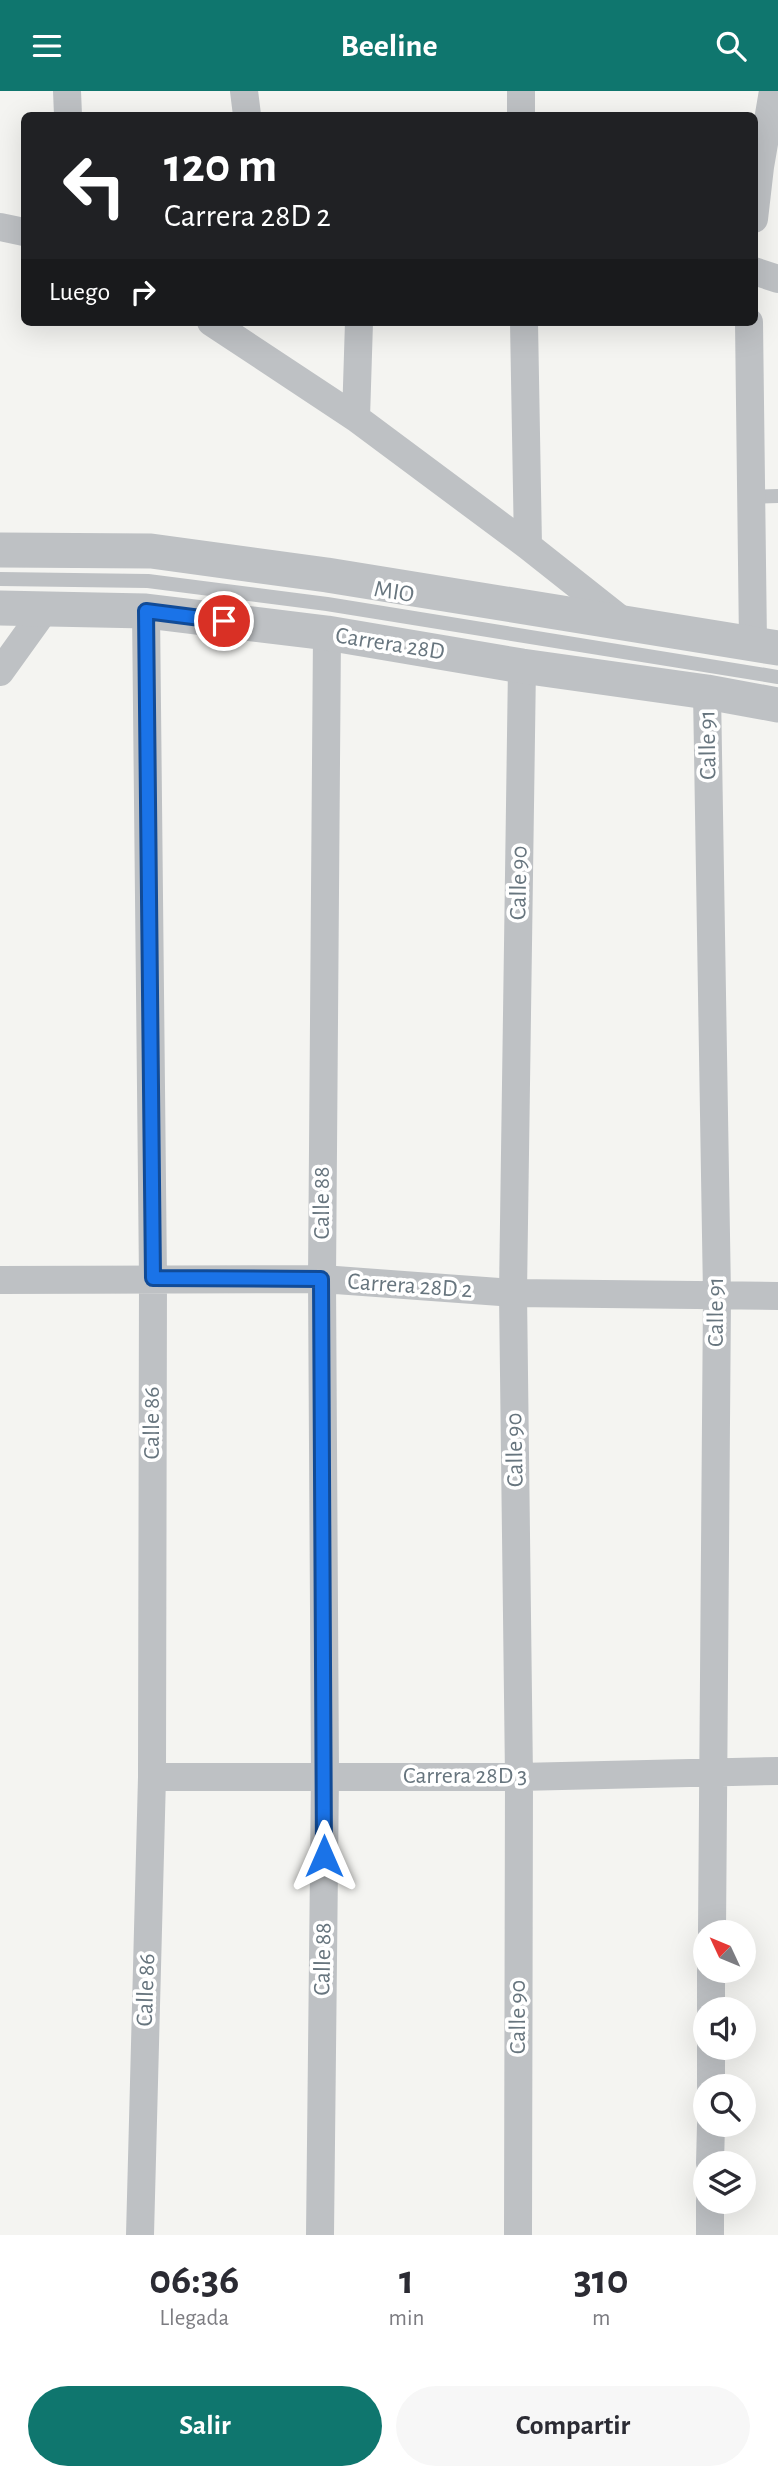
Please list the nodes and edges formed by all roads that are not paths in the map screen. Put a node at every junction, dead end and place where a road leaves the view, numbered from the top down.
1 (67, 91) edge
2 (244, 91) edge
3 (521, 91) edge
4 (773, 91) edge
5 (68, 112) edge
6 (247, 112) edge
7 (521, 112) edge
8 (758, 184) edge
9 (0, 227) edge
10 (21, 231) edge
11 (758, 272) edge
12 (778, 279) edge
13 (217, 326) edge
14 (359, 326) edge
15 (524, 326) edge
16 (749, 326) edge
17 (356, 418) junction
18 (765, 497) edge
19 (528, 546) junction
20 (0, 550) edge
21 (0, 579) edge
22 (0, 608) edge
23 (46, 608) junction
24 (146, 611) junction
25 (624, 622) junction
26 (327, 633) junction
27 (765, 646) edge
28 (522, 666) junction
29 (0, 672) edge
30 (778, 677) edge
31 (707, 692) junction
32 (778, 705) edge
33 (153, 1278) junction
34 (321, 1279) junction
35 (0, 1280) edge
36 (513, 1293) junction
37 (717, 1295) junction
38 (778, 1296) edge
39 (778, 1772) edge
40 (713, 1774) junction
41 (325, 1775) junction
42 (152, 1777) junction
43 (519, 1777) junction
44 (712, 1920) edge
45 (710, 2214) edge
46 (140, 2235) edge
47 (320, 2235) edge
48 (518, 2235) edge
49 (710, 2235) edge

1 - 5 street
2 - 6 street
3 - 7 street
4 - 8 street
9 - 10 street
11 - 12 street
13 - 17 street
14 - 17 street
15 - 19 street
16 - 18 street
17 - 19 street
18 - 27 street
19 - 25 street
20 - 25 street
21 - 30 lane, MIO
22 - 23 street, Carrera 28D
23 - 24 street, Carrera 28D
23 - 29 street
24 - 26 street, Carrera 28D
24 - 33 street, Calle 86
25 - 27 street
26 - 28 street, Carrera 28D
26 - 34 street, Calle 88
28 - 31 street, Carrera 28D
28 - 36 street, Calle 90
31 - 32 street, Carrera 28D
31 - 37 street, Calle 91
33 - 34 street, Carrera 28D 2
33 - 35 street, Carrera 28D 2
33 - 42 street, Calle 86
34 - 36 street, Carrera 28D 2
34 - 41 street, Calle 88
36 - 37 street, Carrera 28D 2
36 - 43 street, Calle 90
37 - 38 street, Carrera 28D 2
37 - 40 street, Calle 91
39 - 40 street, Carrera 28D 3
40 - 43 street, Carrera 28D 3
40 - 44 street, Calle 91
41 - 42 street, Carrera 28D 3
41 - 43 street, Carrera 28D 3
41 - 47 street, Calle 88
42 - 46 street, Calle 86
43 - 48 street, Calle 90
45 - 49 street

